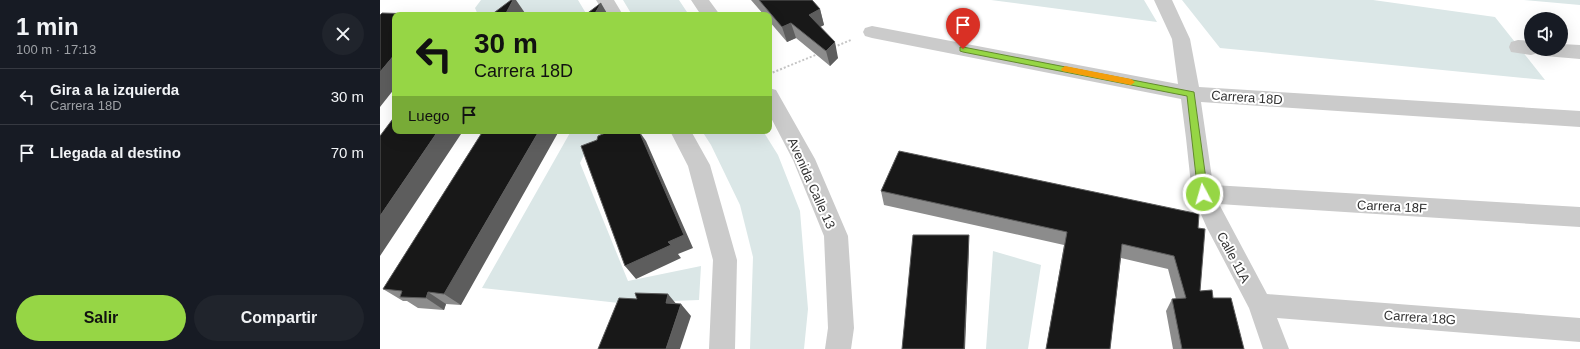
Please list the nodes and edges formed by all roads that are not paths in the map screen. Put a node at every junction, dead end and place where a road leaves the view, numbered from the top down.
1 (605, 0) edge
2 (700, 0) edge
3 (1163, 0) edge
4 (612, 12) edge
5 (709, 12) edge
6 (872, 32) road end
7 (1568, 51) edge
8 (1580, 52) edge
9 (1191, 94) junction
10 (772, 100) edge
11 (1580, 119) edge
12 (682, 134) edge
13 (1203, 194) junction
14 (1580, 217) edge
15 (1260, 305) junction
16 (1580, 330) edge
17 (722, 349) edge
18 (838, 349) edge
19 (1276, 349) edge

1 - 4 street
2 - 5 street
3 - 9 street, Calle 11A
6 - 9 street, Carrera 18D
7 - 8 street
9 - 11 street, Carrera 18D
9 - 13 street, Calle 11A
10 - 18 street, Avenida Calle 13
12 - 17 street
13 - 14 street, Carrera 18F
13 - 15 street, Calle 11A
15 - 16 street, Carrera 18G
15 - 19 street, Calle 11A

